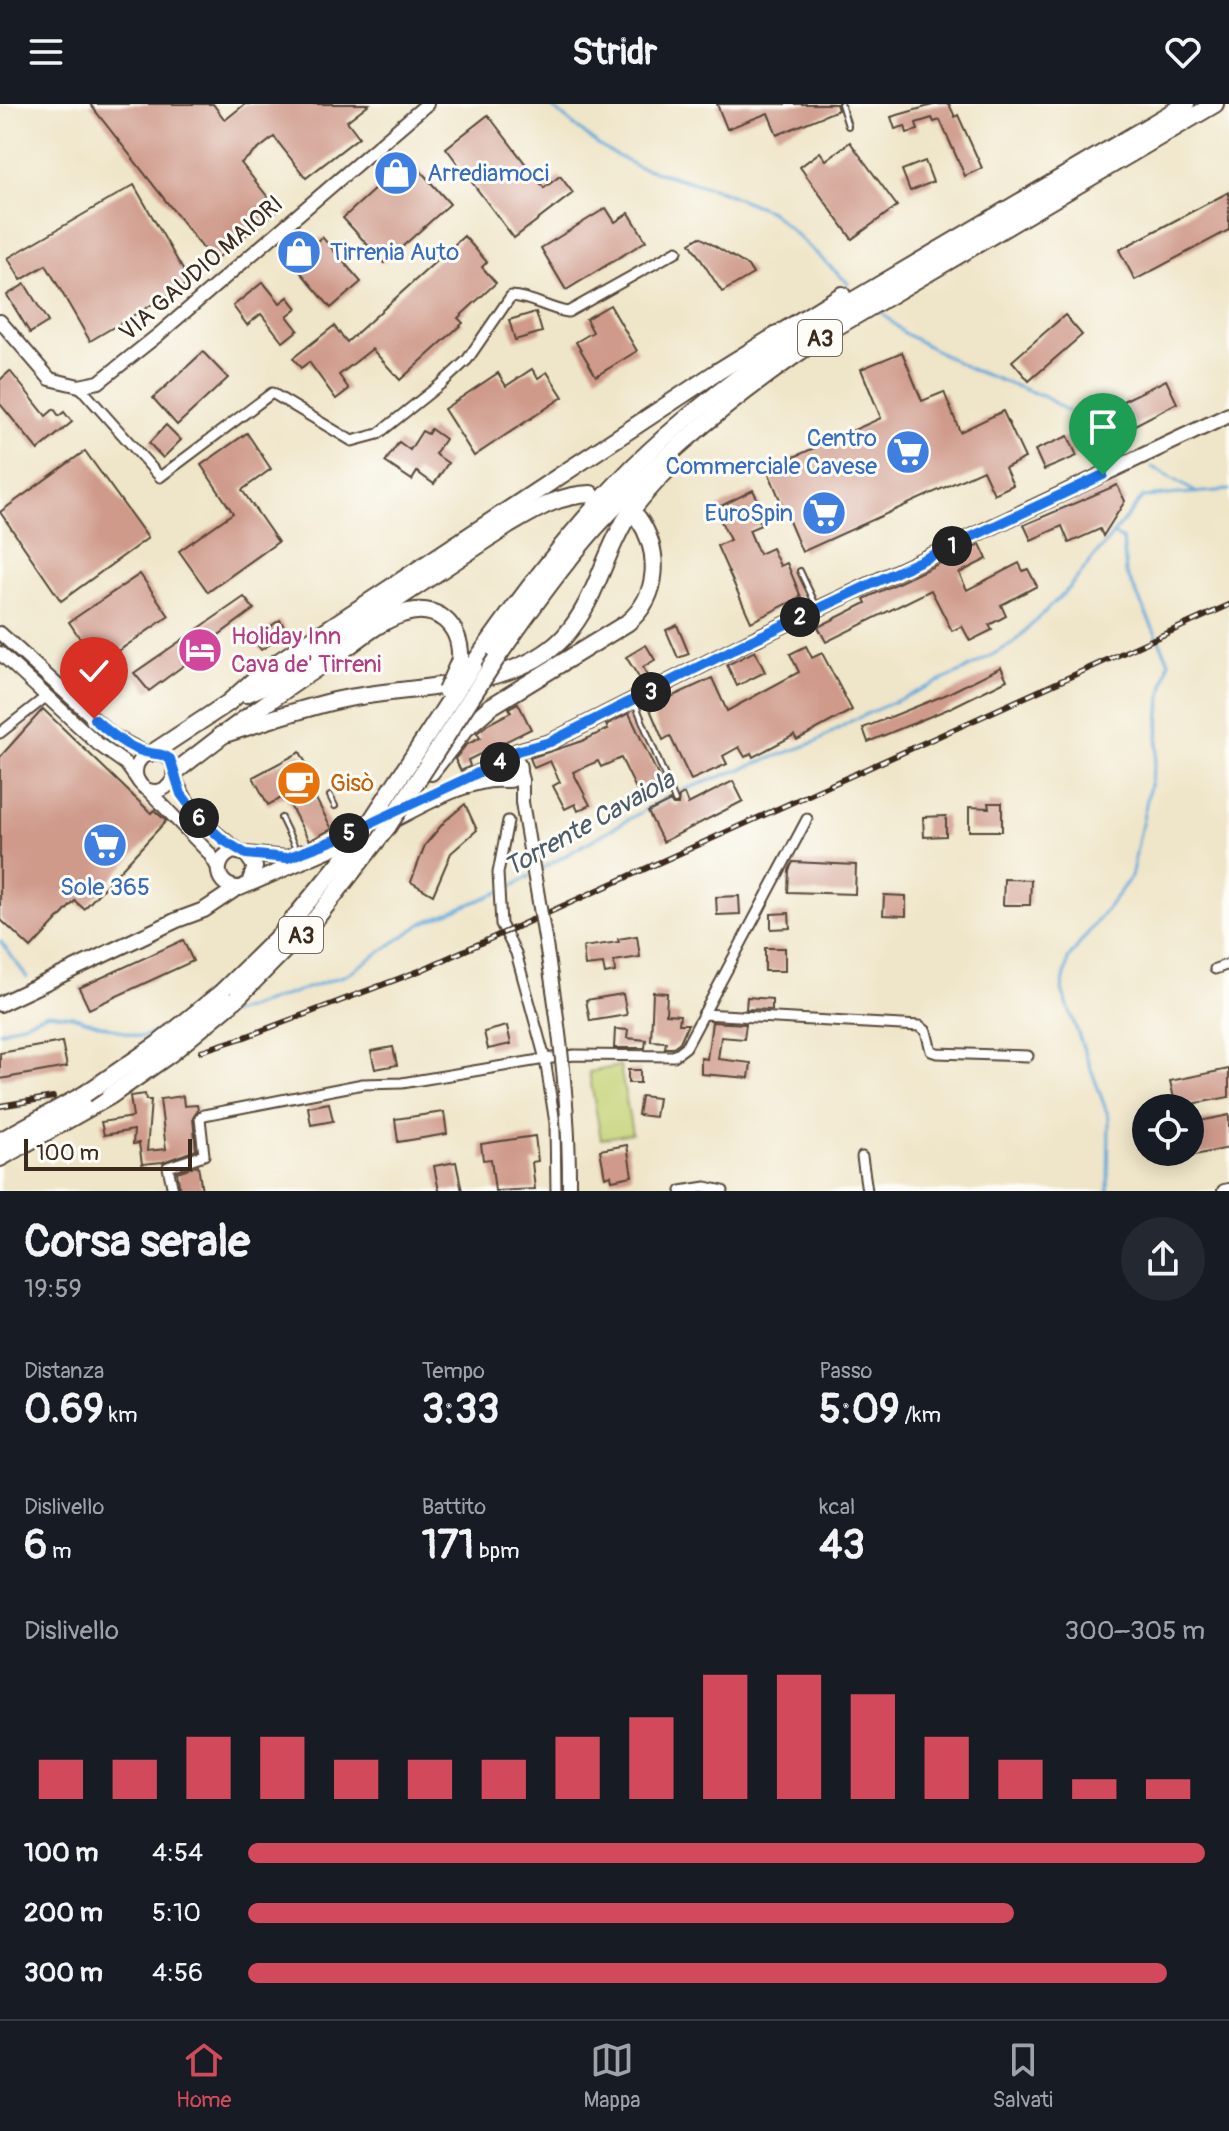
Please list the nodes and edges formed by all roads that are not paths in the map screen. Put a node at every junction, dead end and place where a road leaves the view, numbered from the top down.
1 (426, 104) edge
2 (841, 104) edge
3 (1186, 104) edge
4 (1215, 104) edge
5 (848, 126) dead end
6 (677, 251) dead end
7 (909, 266) junction
8 (0, 321) edge
9 (810, 345) junction
10 (79, 386) junction
11 (1229, 415) edge
12 (591, 494) dead end
13 (638, 518) dead end
14 (800, 571) dead end
15 (818, 609) junction
16 (0, 633) edge
17 (0, 653) edge
18 (467, 663) junction
19 (47, 696) junction
20 (634, 701) junction
21 (228, 703) junction
22 (0, 733) edge
23 (221, 735) junction
24 (150, 753) junction
25 (511, 764) junction
26 (174, 774) junction
27 (506, 780) junction
28 (143, 786) junction
29 (330, 796) dead end
30 (675, 801) dead end
31 (522, 802) junction
32 (403, 803) junction
33 (335, 806) dead end
34 (281, 818) dead end
35 (807, 819) dead end
36 (508, 821) dead end
37 (243, 853) junction
38 (291, 853) junction
39 (218, 868) junction
40 (243, 886) junction
41 (177, 920) junction
42 (1229, 964) edge
43 (1215, 969) dead end
44 (229, 996) junction
45 (0, 1004) edge
46 (703, 1014) junction
47 (1028, 1056) dead end
48 (545, 1059) junction
49 (0, 1141) edge
50 (862, 1157) dead end
51 (0, 1158) edge
52 (564, 1190) edge
53 (173, 1191) edge
54 (681, 1191) edge
55 (723, 1191) edge
56 (867, 1191) edge

1 - 10 street, VIA GAUDIO MAIORI
2 - 5 lane
3 - 7 highway, A3
4 - 9 highway, A3
6 - 10 street
7 - 18 highway, A3
7 - 21 highway
8 - 10 street
9 - 23 highway
9 - 32 highway, A3, bridge
11 - 15 main road
12 - 21 highway
13 - 32 highway, A3, bridge
14 - 15 lane
15 - 20 main road
16 - 24 street
17 - 19 street
18 - 23 highway
18 - 44 highway, A3, bridge
19 - 22 street
19 - 28 street
20 - 25 main road
20 - 30 lane
21 - 24 highway
23 - 26 highway
24 - 26 street
24 - 28 street
25 - 27 main road
25 - 31 street
25 - 38 main road
26 - 28 street
26 - 37 street
27 - 31 street
27 - 40 main road
28 - 39 street
29 - 33 lane
31 - 52 street, bridge
32 - 44 highway, A3, bridge
34 - 38 lane
35 - 46 street
36 - 48 street
37 - 38 main road
37 - 39 main road
37 - 40 main road
39 - 40 main road
39 - 41 main road
40 - 41 main road
41 - 45 main road
42 - 43 street
44 - 49 highway, A3, bridge
44 - 51 highway, A3, bridge
46 - 47 street
46 - 48 street
48 - 52 street
48 - 53 street
50 - 56 street
54 - 55 street

